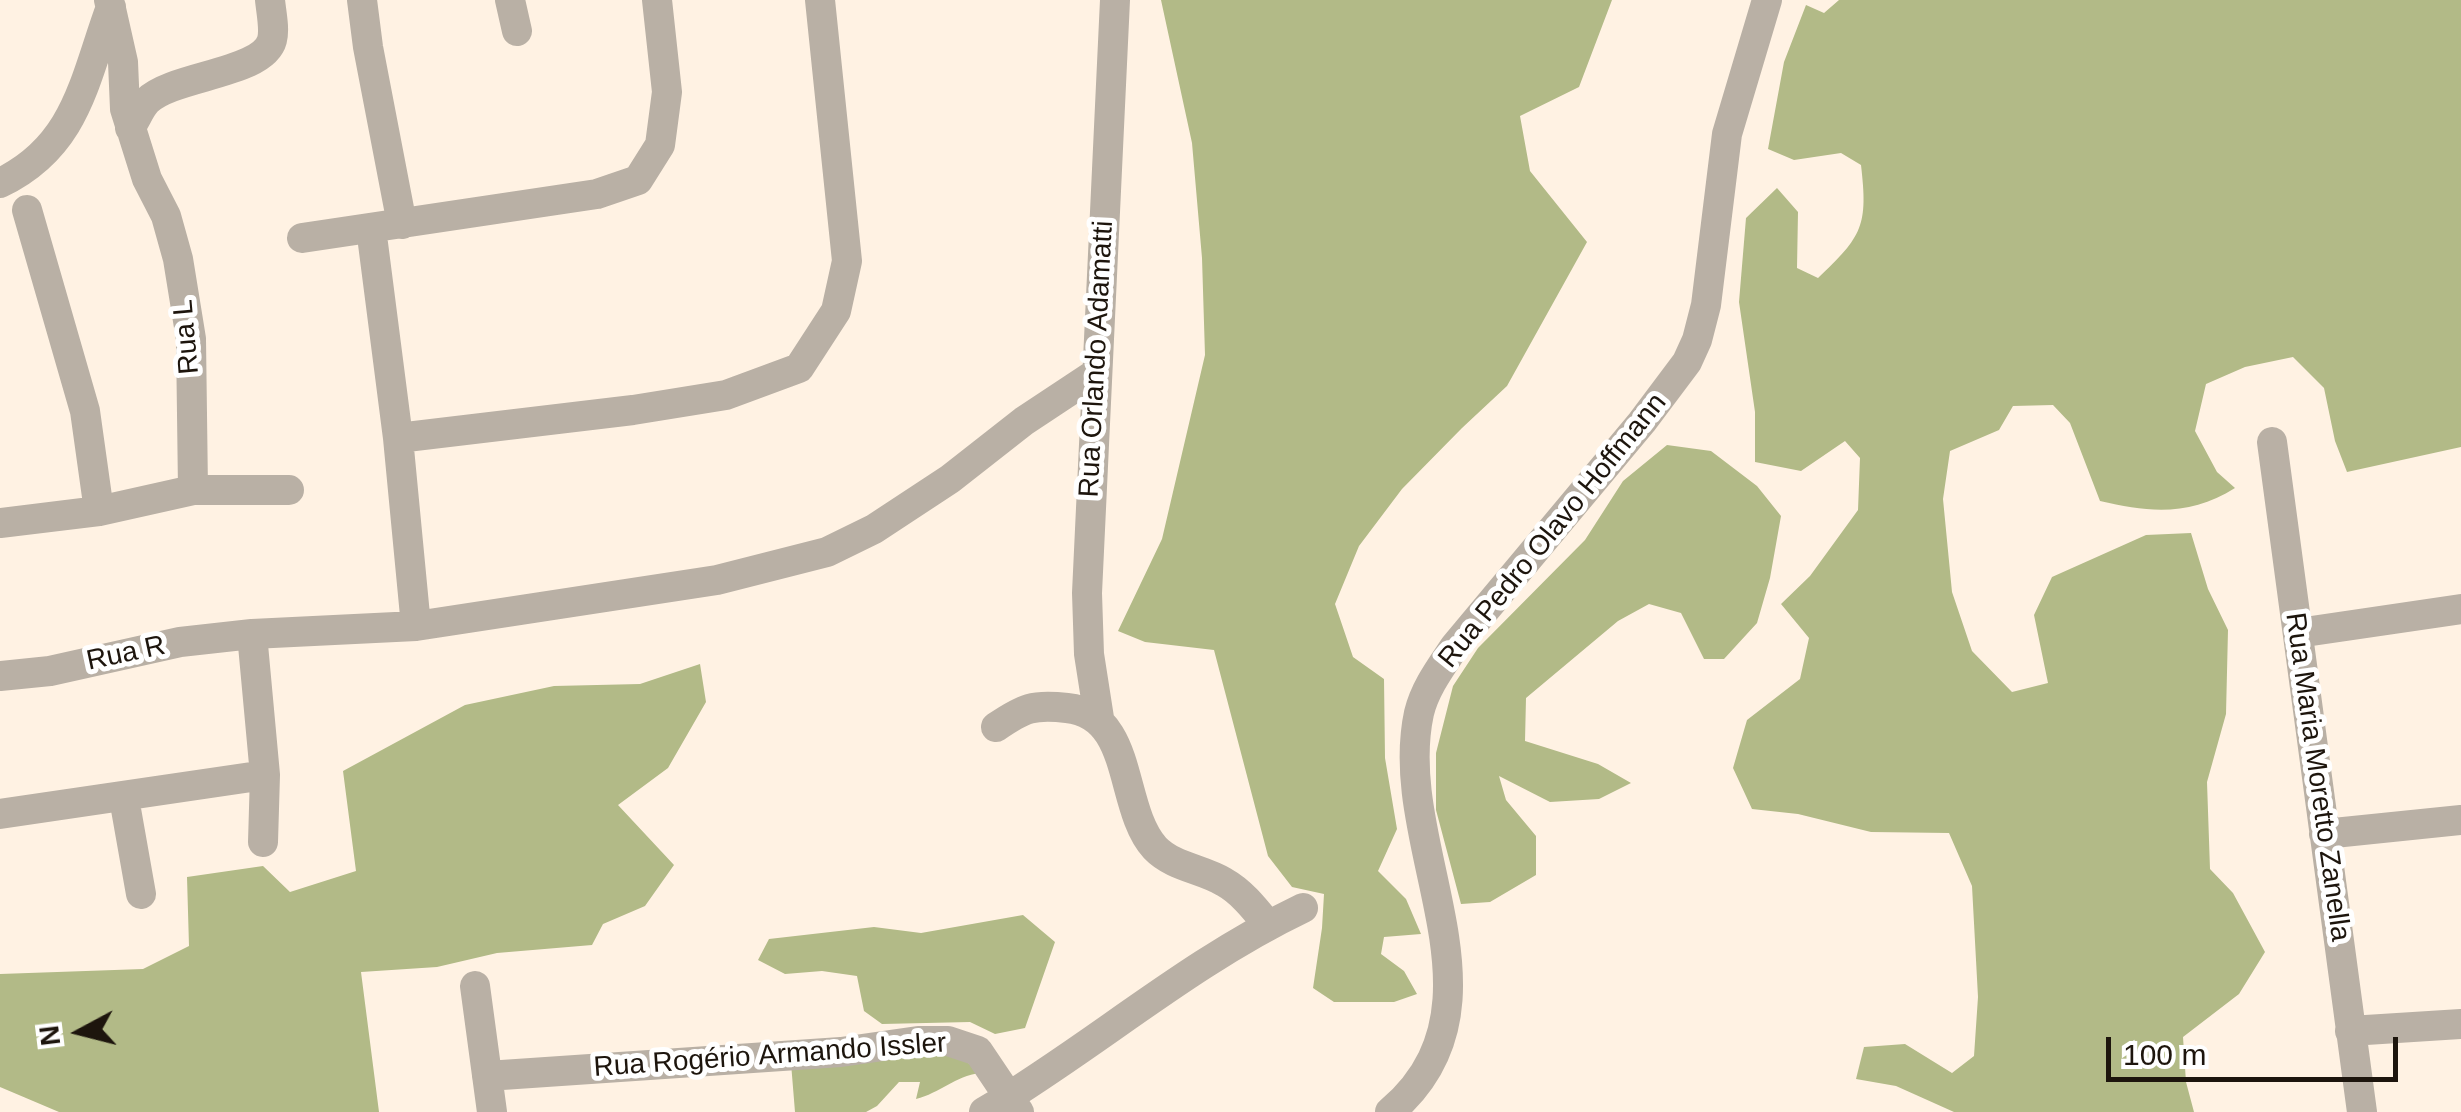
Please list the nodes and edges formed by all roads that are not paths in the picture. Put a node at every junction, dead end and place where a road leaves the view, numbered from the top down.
1 (270, 0) edge
2 (362, 0) edge
3 (510, 0) edge
4 (657, 0) edge
5 (820, 0) edge
6 (1115, 0) edge
7 (1766, 0) edge
8 (110, 4) edge
9 (516, 31) dead end
10 (130, 128) junction
11 (0, 183) edge
12 (27, 210) dead end
13 (402, 224) junction
14 (371, 228) junction
15 (302, 238) dead end
16 (1095, 374) junction
17 (398, 438) junction
18 (2272, 442) dead end
19 (192, 490) junction
20 (289, 490) dead end
21 (99, 511) junction
22 (0, 522) edge
23 (2461, 609) edge
24 (416, 626) junction
25 (2298, 633) junction
26 (252, 634) junction
27 (0, 676) edge
28 (1098, 718) junction
29 (996, 727) dead end
30 (265, 775) junction
31 (124, 798) junction
32 (0, 814) edge
33 (2461, 820) edge
34 (2324, 834) junction
35 (263, 842) dead end
36 (141, 894) dead end
37 (1303, 908) dead end
38 (1268, 925) junction
39 (475, 986) dead end
40 (2461, 1024) edge
41 (2350, 1031) junction
42 (487, 1076) junction
43 (1004, 1107) edge
44 (492, 1112) edge
45 (1390, 1112) edge
46 (2362, 1112) edge

1 - 10 street
2 - 13 street
3 - 9 street
4 - 13 street
5 - 17 street
6 - 16 street, Rua Orlando Adamatti
7 - 45 street, Rua Pedro Olavo Hoffmann
8 - 10 street, Rua L
8 - 11 street
10 - 19 street, Rua L
12 - 21 street
13 - 14 street
14 - 15 street
14 - 17 street
16 - 24 street, Rua R
16 - 28 street, Rua Orlando Adamatti
17 - 24 street
18 - 25 street, Rua Maria Moretto Zanella
19 - 20 street
19 - 21 street
21 - 22 street
23 - 25 street
24 - 26 street, Rua R
25 - 34 street, Rua Maria Moretto Zanella
26 - 27 street, Rua R
26 - 30 street
28 - 29 street
28 - 38 street, Rua Orlando Adamatti
30 - 31 street
30 - 35 street
31 - 32 street
31 - 36 street
33 - 34 street
34 - 41 street, Rua Maria Moretto Zanella
37 - 38 street
38 - 43 street
39 - 42 street
40 - 41 street
41 - 46 street, Rua Maria Moretto Zanella
42 - 43 street, Rua Rogério Armando Issler
42 - 44 street

